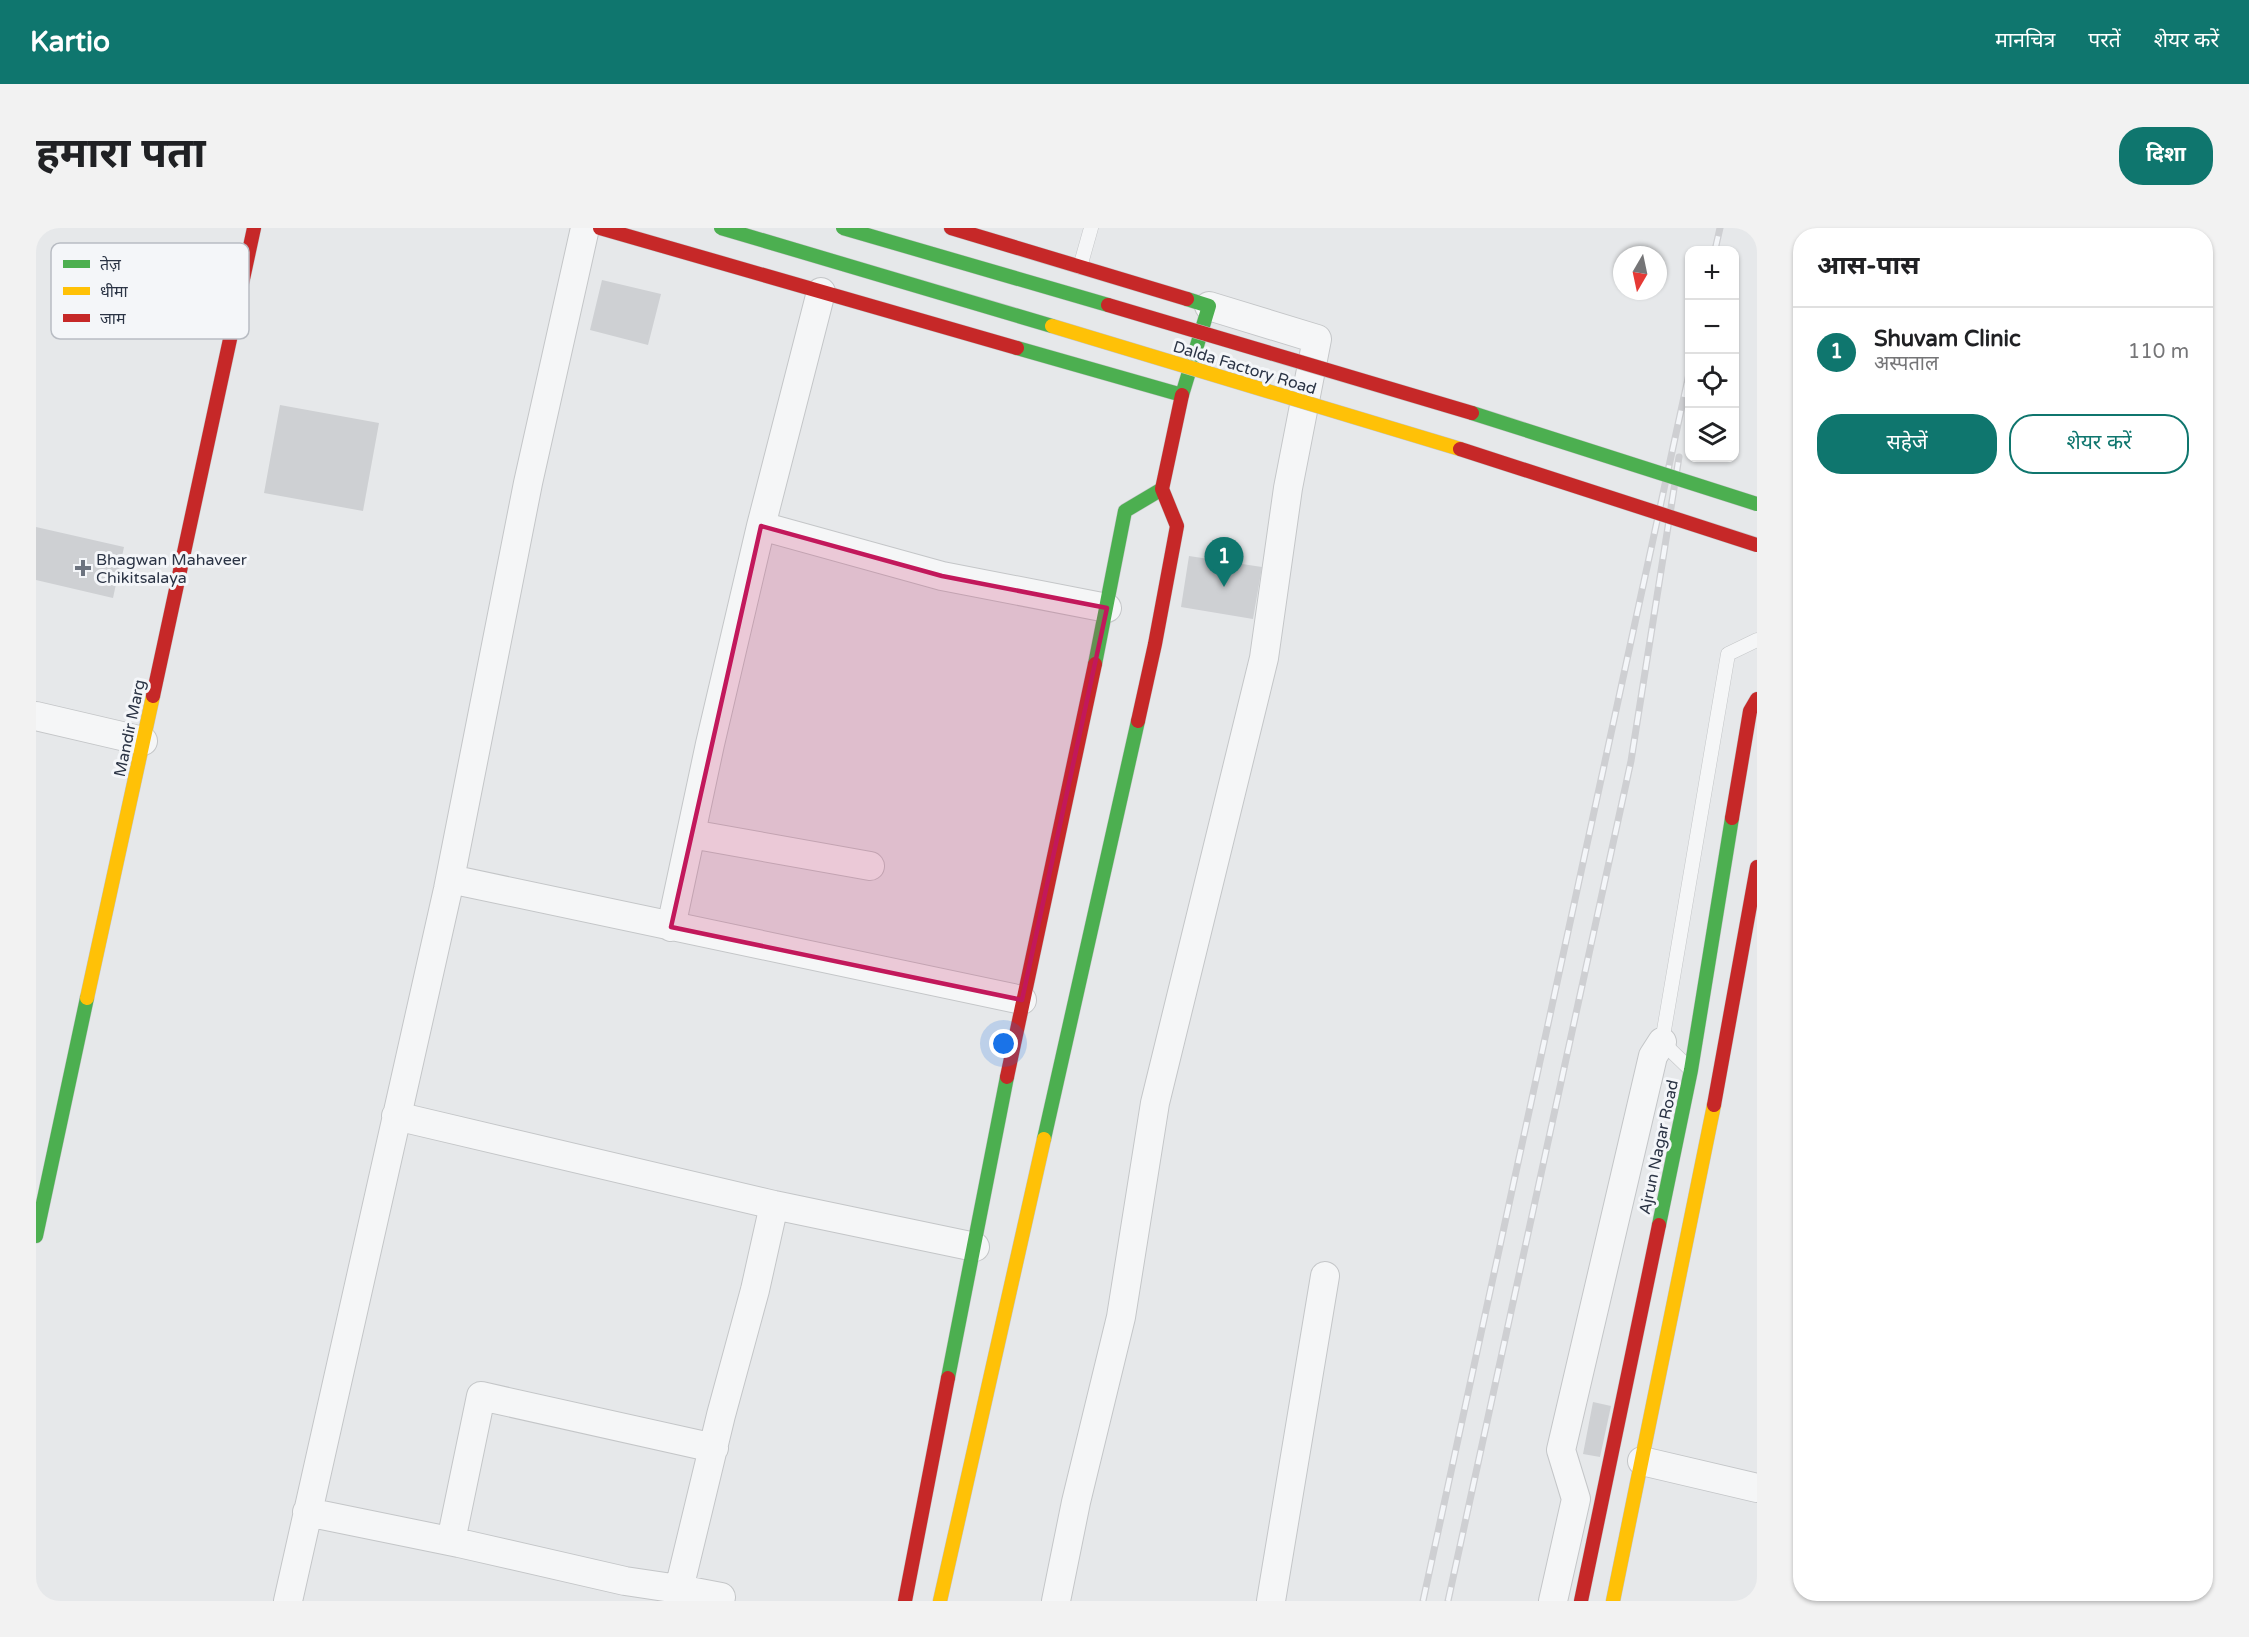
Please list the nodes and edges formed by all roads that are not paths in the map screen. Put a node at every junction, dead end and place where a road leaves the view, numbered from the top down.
1 (254, 228) edge
2 (585, 228) edge
3 (600, 228) edge
4 (721, 228) edge
5 (843, 228) edge
6 (951, 228) edge
7 (1091, 228) edge
8 (249, 251) edge
9 (1080, 267) junction
10 (821, 292) junction
11 (1209, 306) junction
12 (230, 339) edge
13 (1182, 395) junction
14 (1162, 489) junction
15 (1757, 504) edge
16 (761, 526) junction
17 (1757, 545) edge
18 (1107, 608) junction
19 (1757, 640) edge
20 (1757, 699) edge
21 (36, 716) edge
22 (143, 741) junction
23 (691, 834) junction
24 (870, 866) dead end
25 (1757, 867) edge
26 (450, 879) junction
27 (671, 927) junction
28 (1022, 1000) junction
29 (1662, 1042) junction
30 (1691, 1070) junction
31 (396, 1116) junction
32 (774, 1205) junction
33 (36, 1236) edge
34 (975, 1248) junction
35 (1325, 1276) dead end
36 (714, 1448) junction
37 (1642, 1461) junction
38 (1757, 1488) edge
39 (307, 1512) junction
40 (451, 1541) junction
41 (678, 1589) junction
42 (721, 1597) dead end
43 (288, 1601) edge
44 (905, 1601) edge
45 (940, 1601) edge
46 (1056, 1601) edge
47 (1271, 1601) edge
48 (1553, 1601) edge
49 (1581, 1601) edge
50 (1613, 1601) edge

1 - 8 street, Mandir Marg
2 - 26 street
3 - 10 street
4 - 17 street, Dalda Factory Road, bridge
5 - 15 street, Dalda Factory Road, bridge
6 - 9 street
7 - 9 lane
9 - 11 street
10 - 13 street
10 - 16 street
11 - 13 street
11 - 46 street
12 - 22 street, Mandir Marg
13 - 14 street
14 - 18 street
14 - 45 street
16 - 18 street
16 - 23 street
18 - 28 street
19 - 29 lane
20 - 30 street, Ajrun Nagar Road
21 - 22 street
22 - 33 street, Mandir Marg
23 - 24 street
23 - 27 street
25 - 37 street
26 - 27 street
26 - 31 street
27 - 28 street
28 - 34 street
29 - 30 lane
29 - 48 street
30 - 49 street, Ajrun Nagar Road
31 - 32 street
31 - 39 street
32 - 34 street
32 - 36 street
34 - 44 street
35 - 47 street
36 - 40 street
36 - 41 street
37 - 38 street
37 - 50 street
39 - 40 street
39 - 43 street
40 - 41 street
41 - 42 street

